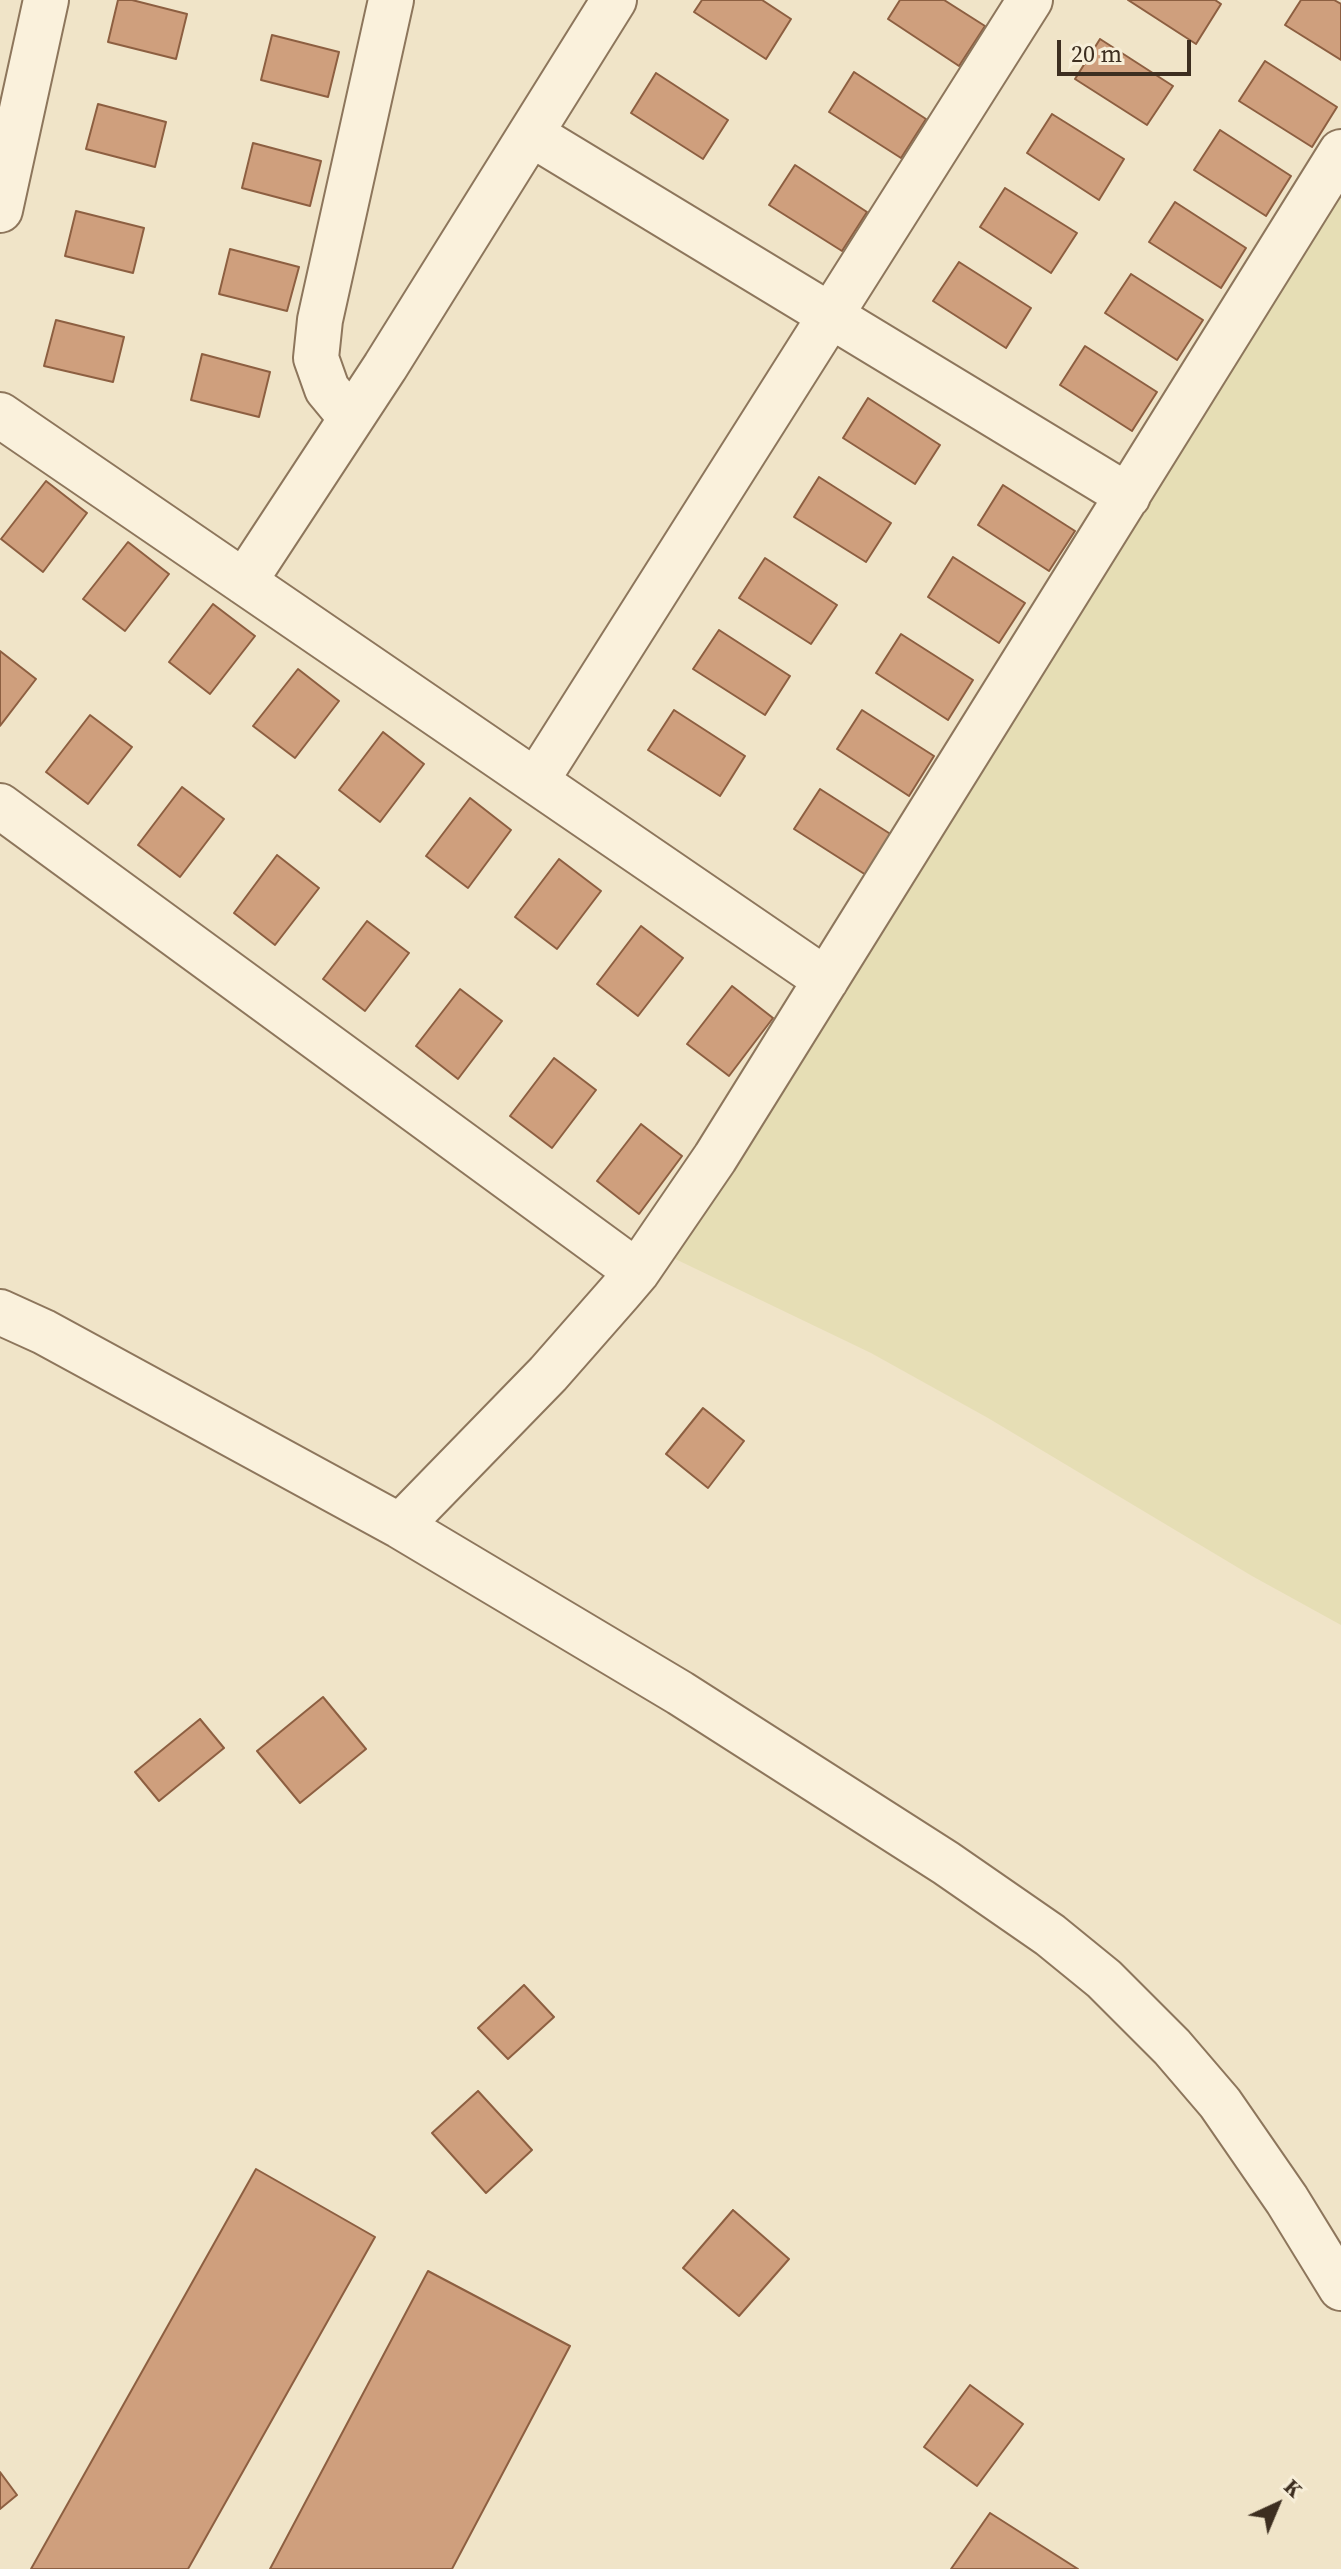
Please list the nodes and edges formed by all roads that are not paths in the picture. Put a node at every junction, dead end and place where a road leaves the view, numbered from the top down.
1 (46, 0) edge
2 (391, 0) edge
3 (614, 0) edge
4 (1030, 0) edge
5 (531, 134) junction
6 (1341, 152) edge
7 (0, 210) edge
8 (830, 315) junction
9 (0, 415) edge
10 (351, 418) junction
11 (1128, 496) junction
12 (244, 582) junction
13 (536, 781) junction
14 (0, 806) edge
15 (826, 980) junction
16 (637, 1272) junction
17 (0, 1312) edge
18 (400, 1526) junction
19 (1341, 2288) edge

1 - 7 street
2 - 10 street
3 - 5 street
4 - 8 street
5 - 8 street
5 - 10 street
6 - 11 street
8 - 11 street
8 - 13 street
9 - 12 street
10 - 12 street
11 - 15 street
12 - 13 street
13 - 15 street
14 - 16 street
15 - 16 street
16 - 18 street
17 - 18 street
18 - 19 street

